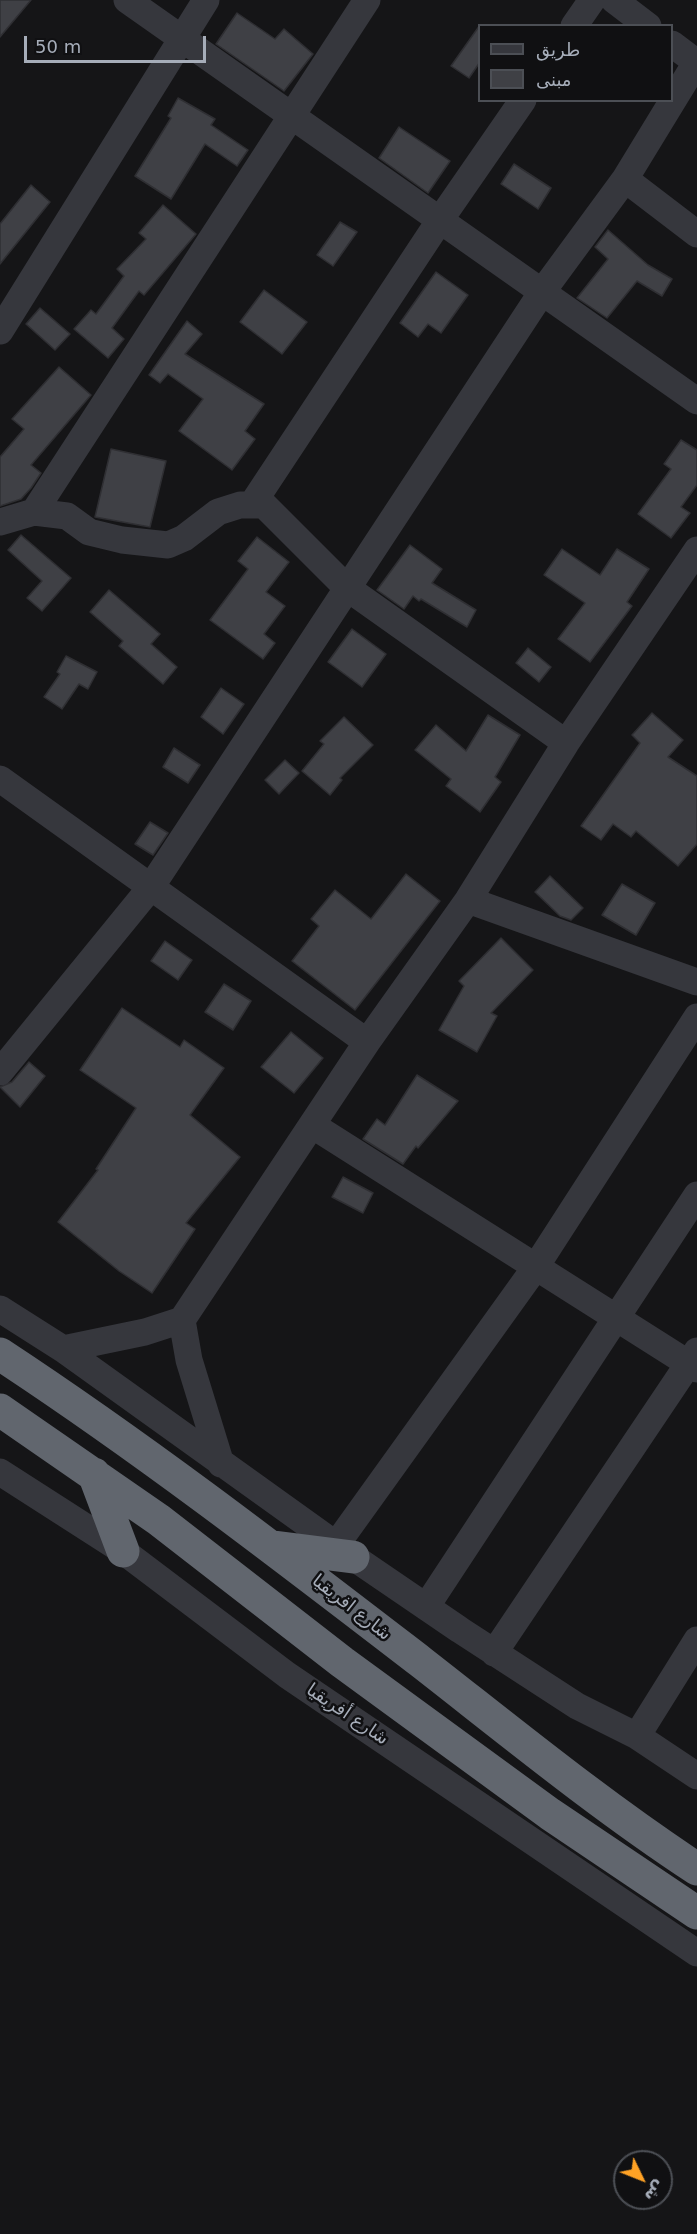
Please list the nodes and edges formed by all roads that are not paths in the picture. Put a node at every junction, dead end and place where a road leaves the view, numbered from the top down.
1 (127, 0) edge
2 (206, 0) edge
3 (367, 0) edge
4 (592, 0) edge
5 (614, 0) edge
6 (575, 24) edge
7 (645, 24) edge
8 (180, 38) junction
9 (673, 45) edge
10 (697, 62) edge
11 (673, 101) edge
12 (522, 102) edge
13 (672, 102) edge
14 (292, 116) junction
15 (625, 179) junction
16 (440, 220) junction
17 (697, 234) edge
18 (542, 292) junction
19 (0, 331) edge
20 (697, 401) edge
21 (253, 504) junction
22 (34, 512) junction
23 (0, 522) edge
24 (697, 550) edge
25 (346, 587) junction
26 (566, 743) junction
27 (0, 779) edge
28 (151, 887) junction
29 (468, 900) junction
30 (697, 981) edge
31 (697, 1017) edge
32 (367, 1042) junction
33 (0, 1072) edge
34 (312, 1125) junction
35 (697, 1195) edge
36 (534, 1268) junction
37 (0, 1309) edge
38 (616, 1317) junction
39 (182, 1320) junction
40 (63, 1349) junction
41 (0, 1354) edge
42 (694, 1361) edge
43 (0, 1410) edge
44 (221, 1464) junction
45 (0, 1472) edge
46 (94, 1474) junction
47 (272, 1546) junction
48 (123, 1551) junction
49 (344, 1551) junction
50 (426, 1608) junction
51 (697, 1640) edge
52 (494, 1653) junction
53 (637, 1736) junction
54 (697, 1776) edge
55 (697, 1869) edge
56 (697, 1913) edge
57 (697, 1953) edge

1 - 8 street
2 - 8 street
3 - 14 street
4 - 6 street
5 - 7 street
8 - 14 street
8 - 19 street
9 - 10 street
10 - 11 street
12 - 16 street
13 - 15 street
14 - 16 street
14 - 22 street
15 - 17 street
15 - 18 street
16 - 18 street
16 - 21 street
18 - 20 street
18 - 25 street
21 - 22 street
21 - 25 street
22 - 23 street
24 - 26 street
25 - 26 street
25 - 28 street
26 - 29 street
27 - 28 street
28 - 32 street
28 - 33 street
29 - 30 street
29 - 32 street
31 - 36 street
32 - 34 street
34 - 36 street
34 - 39 street
35 - 38 street
36 - 38 street
36 - 49 street
37 - 40 street
38 - 42 street
38 - 50 street
39 - 40 street
39 - 44 street
40 - 44 street
41 - 47 highway, شارع افريقيا
42 - 52 street
43 - 46 highway
44 - 49 street
45 - 48 street, شارع أفريقيا
46 - 48 highway
46 - 56 highway
47 - 49 highway
47 - 55 highway, شارع افريقيا
48 - 57 street, شارع أفريقيا
49 - 50 street
50 - 52 street
51 - 53 street
52 - 53 street
53 - 54 street

